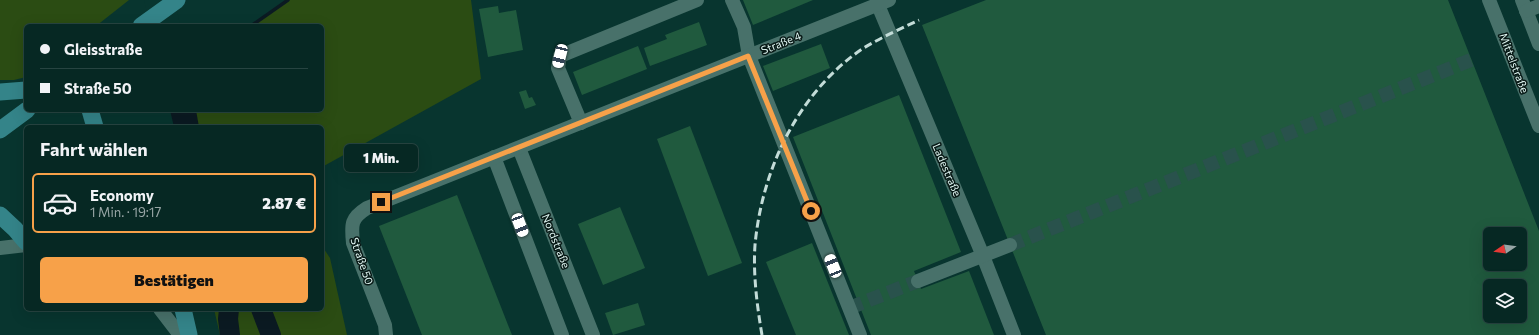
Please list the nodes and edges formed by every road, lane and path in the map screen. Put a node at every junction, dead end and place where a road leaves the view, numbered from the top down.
1 (177, 0) edge
2 (697, 0) edge
3 (732, 0) edge
4 (1490, 0) edge
5 (884, 2) edge
6 (1529, 6) edge
7 (144, 24) edge
8 (1539, 44) edge
9 (748, 56) junction
10 (24, 90) edge
11 (0, 92) edge
12 (24, 112) edge
13 (91, 112) edge
14 (580, 123) junction
15 (94, 125) edge
16 (1539, 126) edge
17 (0, 130) edge
18 (519, 148) junction
19 (494, 157) junction
20 (0, 214) edge
21 (24, 223) edge
22 (24, 240) edge
23 (1010, 245) tunnel mouth
24 (24, 246) edge
25 (0, 248) edge
26 (983, 256) junction
27 (918, 281) tunnel mouth
28 (161, 311) edge
29 (162, 311) edge
30 (183, 311) edge
31 (176, 335) edge
32 (180, 335) edge
33 (189, 335) edge
34 (386, 335) edge
35 (562, 335) edge
36 (593, 335) edge
37 (860, 335) edge
38 (1014, 335) edge

1 - 7 main road
2 - 14 street
3 - 9 street
4 - 16 street, Mittelstraße
5 - 9 street, Straße 4
5 - 26 street, Ladestraße
6 - 8 street
9 - 14 street, Straße 4
9 - 37 street
10 - 11 main road
12 - 17 main road
13 - 15 main road
14 - 18 street, Straße 4
18 - 19 street, Straße 4
18 - 36 street, Nordstraße
19 - 34 street, Straße 50
19 - 35 street
20 - 21 main road
20 - 22 main road
23 - 26 street
24 - 25 street
26 - 27 street
26 - 38 street, Ladestraße
28 - 31 street
29 - 32 street
30 - 33 main road

